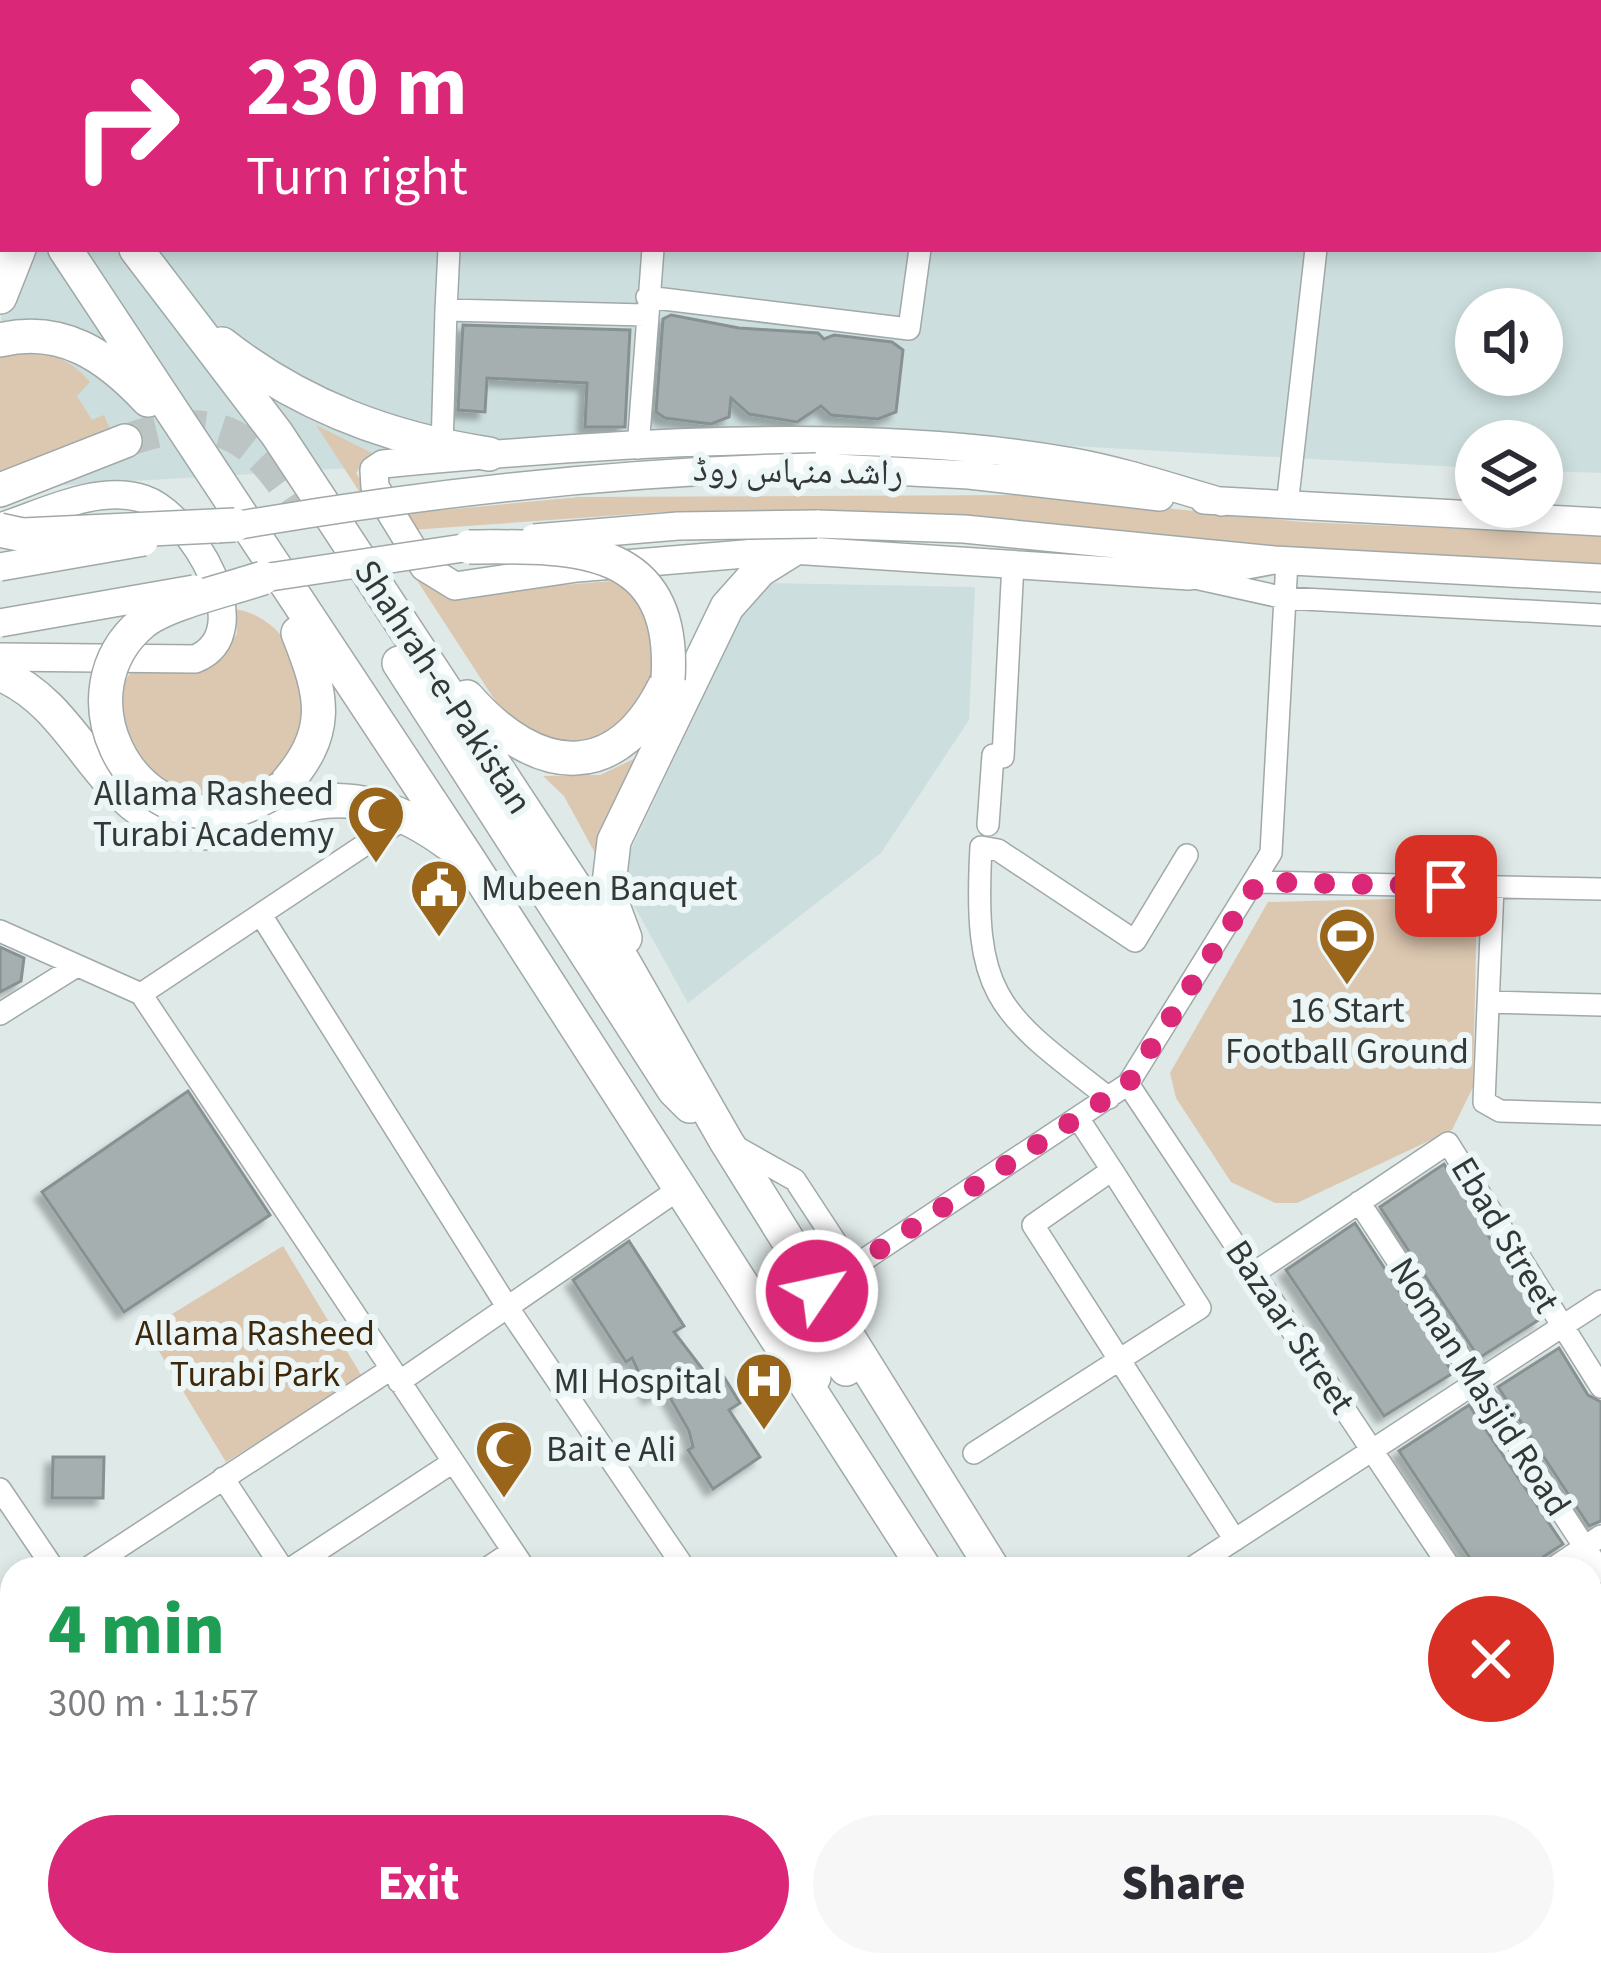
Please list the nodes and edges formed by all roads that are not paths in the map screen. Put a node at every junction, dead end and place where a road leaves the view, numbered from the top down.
1 (18, 252) edge
2 (67, 252) edge
3 (138, 252) edge
4 (449, 252) edge
5 (653, 252) edge
6 (920, 252) edge
7 (1316, 252) edge
8 (0, 297) edge
9 (646, 306) junction
10 (180, 307) junction
11 (446, 310) junction
12 (13, 336) edge
13 (125, 441) tunnel mouth
14 (442, 447) junction
15 (638, 448) junction
16 (489, 454) junction
17 (208, 462) junction
18 (0, 490) edge
19 (1222, 502) junction
20 (1287, 506) junction
21 (1601, 522) edge
22 (309, 523) tunnel mouth
23 (236, 525) junction
24 (0, 529) edge
25 (469, 547) junction
26 (792, 550) junction
27 (1280, 561) junction
28 (1013, 563) junction
29 (264, 564) junction
30 (0, 567) edge
31 (1189, 576) junction
32 (1601, 578) edge
33 (1286, 598) junction
34 (391, 610) junction
35 (1601, 615) edge
36 (0, 623) edge
37 (0, 657) edge
38 (0, 674) edge
39 (408, 816) junction
40 (988, 825) dead end
41 (1187, 855) dead end
42 (469, 860) junction
43 (1258, 882) junction
44 (1493, 887) junction
45 (1601, 889) edge
46 (261, 915) junction
47 (0, 932) edge
48 (75, 967) junction
49 (141, 994) junction
50 (1489, 1002) junction
51 (1601, 1004) edge
52 (654, 1010) junction
53 (0, 1014) edge
54 (1119, 1091) junction
55 (1601, 1114) edge
56 (1078, 1118) junction
57 (726, 1141) junction
58 (1112, 1170) junction
59 (680, 1189) junction
60 (1359, 1202) junction
61 (853, 1267) junction
62 (1254, 1274) junction
63 (817, 1291) junction
64 (1601, 1301) edge
65 (508, 1309) junction
66 (1560, 1325) junction
67 (1118, 1360) junction
68 (395, 1376) junction
69 (1477, 1382) junction
70 (1601, 1387) edge
71 (1373, 1452) junction
72 (974, 1453) dead end
73 (453, 1462) junction
74 (861, 1476) junction
75 (223, 1478) junction
76 (0, 1489) edge
77 (944, 1492) junction
78 (1235, 1540) junction
79 (1593, 1542) edge
80 (46, 1557) edge
81 (104, 1557) edge
82 (278, 1557) edge
83 (305, 1557) edge
84 (517, 1557) edge
85 (677, 1557) edge
86 (917, 1557) edge
87 (985, 1557) edge
88 (1209, 1557) edge
89 (1443, 1557) edge

1 - 8 highway
2 - 17 highway, Shahrah-e-Pakistan
3 - 10 highway, Shahrah-e-Pakistan
4 - 11 street
5 - 9 street
6 - 9 street
7 - 20 street
9 - 11 street
9 - 15 street
10 - 14 highway
10 - 34 highway, Shahrah-e-Pakistan
11 - 14 street
12 - 17 highway
13 - 18 highway
14 - 16 highway
15 - 16 main road
15 - 19 main road
16 - 26 main road
17 - 29 highway, Shahrah-e-Pakistan
19 - 20 main road, راشد منہاس روڈ
19 - 23 main road, راشد منہاس روڈ, bridge
20 - 21 main road, راشد منہاس روڈ
22 - 57 highway
23 - 24 highway, bridge
23 - 30 main road, راشد منہاس روڈ, bridge
24 - 37 main road
25 - 27 main road, راشد منہاس روڈ, bridge
25 - 29 main road, راشد منہاس روڈ, bridge
25 - 34 highway, bridge
26 - 28 main road
26 - 52 highway
27 - 31 main road
27 - 32 main road, راشد منہاس روڈ
27 - 33 street
28 - 31 main road
28 - 40 street
29 - 29 highway, bridge
29 - 36 main road, راشد منہاس روڈ, bridge
29 - 42 highway, Shahrah-e-Pakistan
31 - 33 street
33 - 35 street
33 - 43 street
34 - 52 highway, Shahrah-e-Pakistan
38 - 39 highway
39 - 42 highway
39 - 46 street
41 - 54 street, Bazaar Street
42 - 59 highway, Shahrah-e-Pakistan
43 - 44 street
43 - 54 street
44 - 45 street
44 - 50 street
46 - 49 street
46 - 65 street
47 - 48 street
48 - 49 street
48 - 53 street
49 - 68 street
50 - 51 street
50 - 55 street
52 - 57 highway, Shahrah-e-Pakistan
54 - 56 street
54 - 62 street, Bazaar Street
56 - 58 street
56 - 61 street
57 - 61 street
57 - 63 highway
58 - 67 street
58 - 67 street
59 - 65 street
59 - 74 highway, Shahrah-e-Pakistan
60 - 62 street
60 - 66 street, Ebad Street
60 - 69 street, Noman Masjid Road
61 - 63 street
62 - 71 street, Bazaar Street
63 - 77 highway
64 - 66 street
65 - 68 street
65 - 85 street
66 - 69 street
66 - 70 street, Ebad Street
67 - 72 street
67 - 78 street
68 - 73 street
68 - 75 street
69 - 71 street
69 - 79 street, Noman Masjid Road
71 - 78 street
71 - 89 street, Bazaar Street
73 - 83 street
73 - 84 street
74 - 77 highway
74 - 86 highway
75 - 81 street
75 - 82 street
76 - 80 street
77 - 87 highway
78 - 88 street

